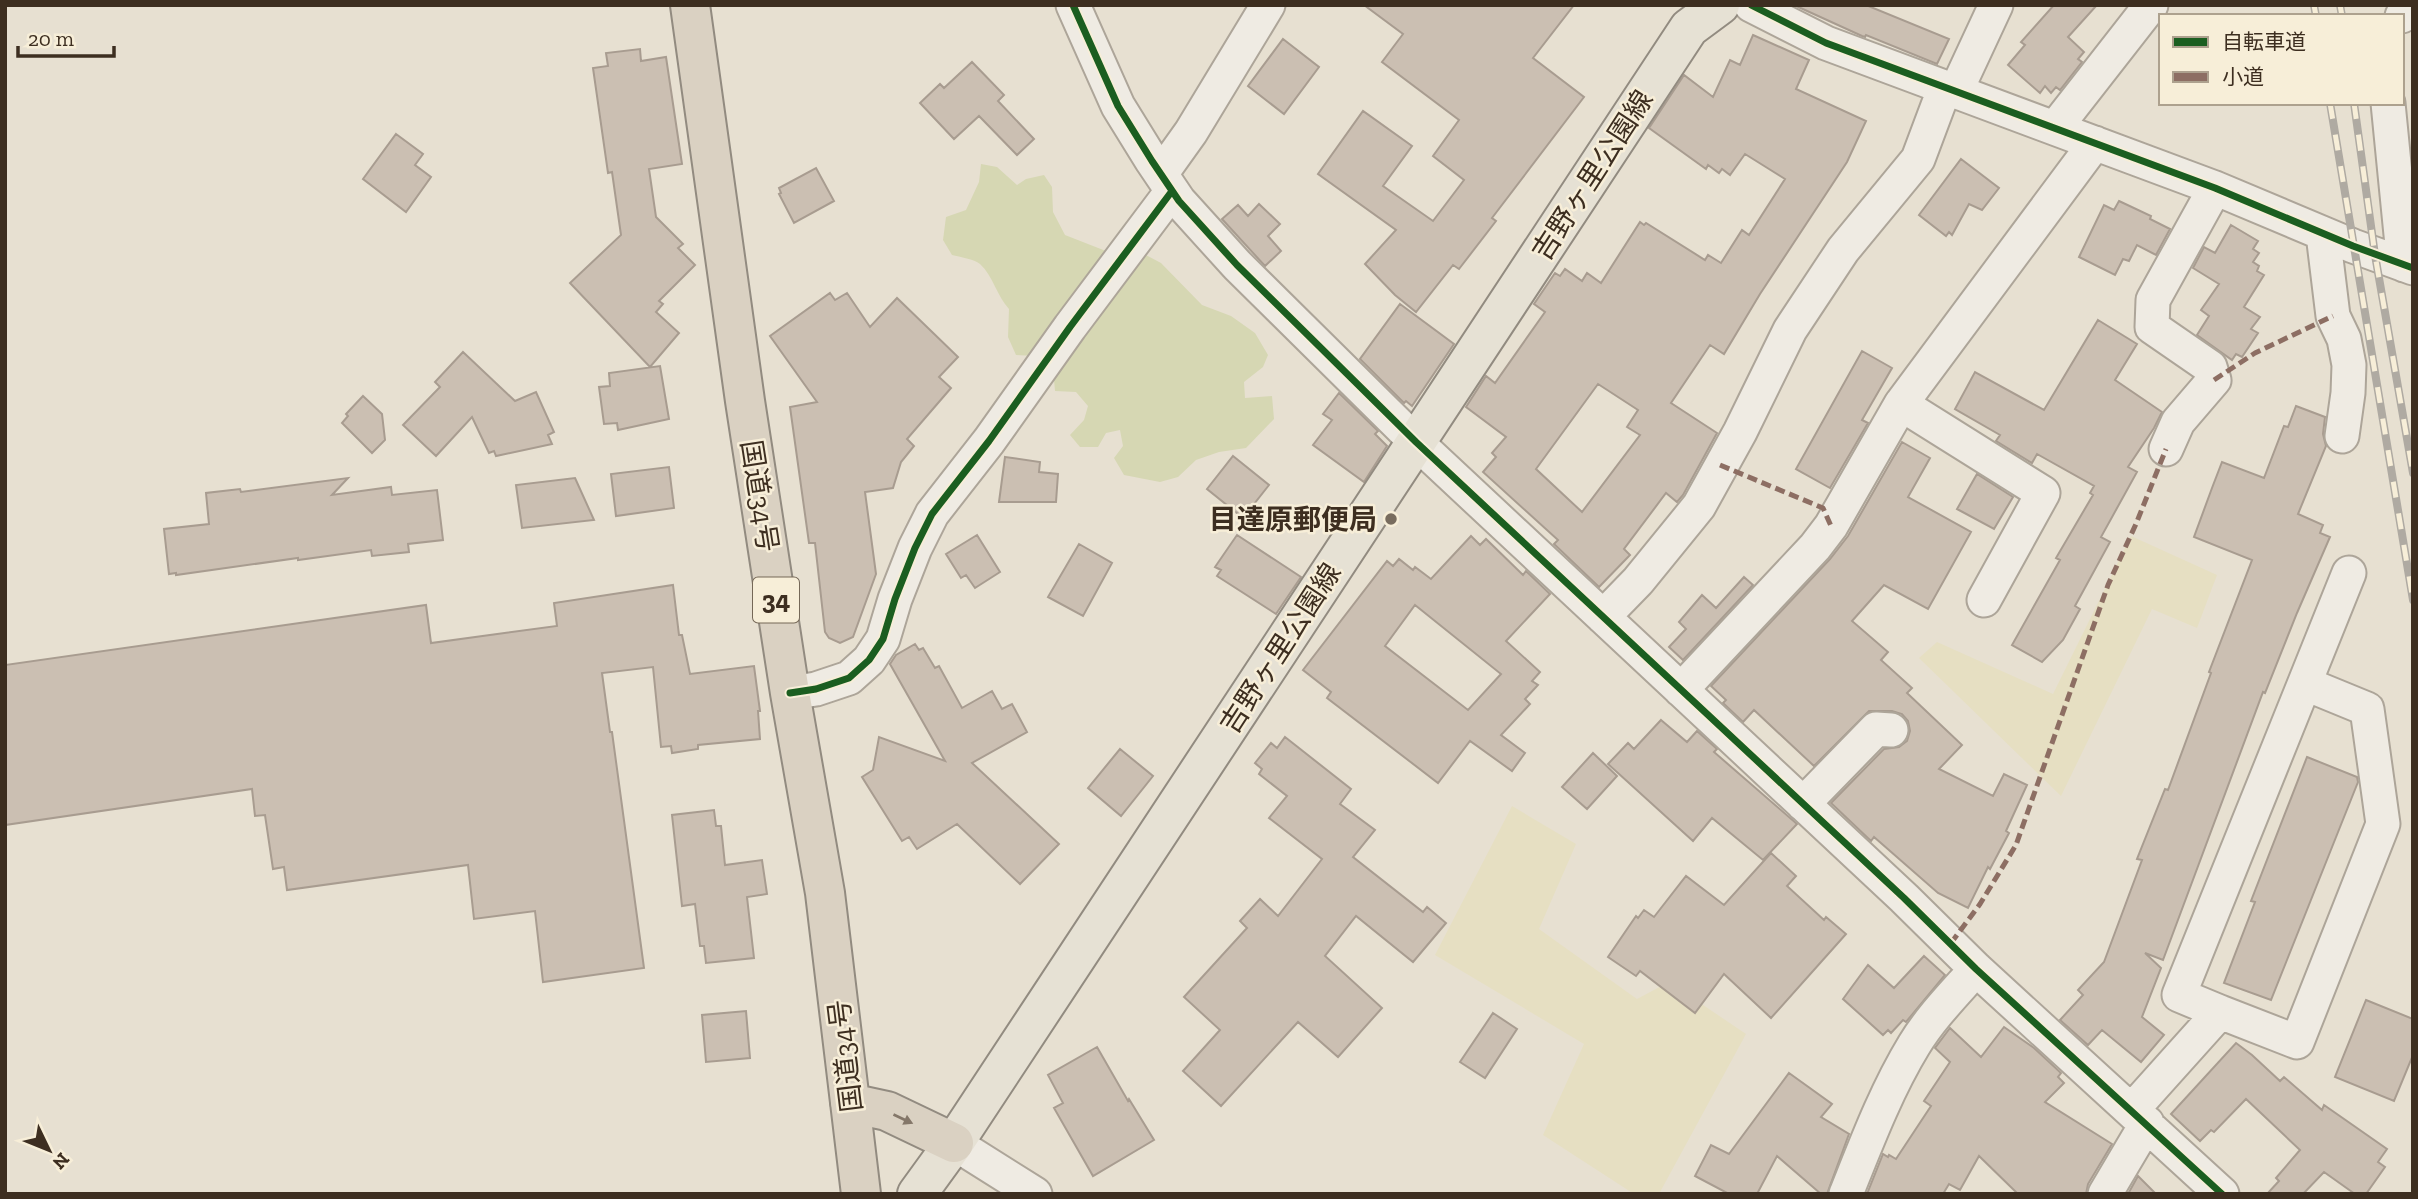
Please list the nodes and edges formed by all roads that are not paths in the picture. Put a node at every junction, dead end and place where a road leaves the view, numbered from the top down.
1 (690, 5) edge
2 (1073, 5) edge
3 (1268, 5) edge
4 (1720, 5) edge
5 (1996, 5) edge
6 (2151, 5) edge
7 (1769, 9) edge
8 (1950, 89) junction
9 (2388, 105) edge
10 (2055, 128) junction
11 (2095, 143) junction
12 (1166, 182) junction
13 (2215, 188) junction
14 (2323, 234) junction
15 (2408, 267) edge
16 (1901, 404) junction
17 (2342, 436) dead end
18 (1416, 442) junction
19 (2166, 449) dead end
20 (2349, 573) dead end
21 (1984, 600) dead end
22 (1603, 617) junction
23 (2306, 684) junction
24 (1681, 690) junction
25 (790, 693) junction
26 (1891, 730) dead end
27 (1803, 804) junction
28 (1976, 969) junction
29 (2220, 1012) junction
30 (850, 1103) junction
31 (2139, 1116) junction
32 (954, 1143) junction
33 (861, 1194) edge
34 (917, 1194) edge
35 (1035, 1194) edge
36 (1846, 1194) edge
37 (2105, 1194) edge
38 (2222, 1194) edge

1 - 25 highway, 国道34号 / 34
2 - 12 street
3 - 12 street
4 - 18 main road, 吉野ヶ里公園線
5 - 8 street
6 - 10 street
7 - 8 street
8 - 10 street
8 - 22 street
9 - 15 street
10 - 11 street
11 - 13 street
11 - 16 street
12 - 18 street
12 - 25 street
13 - 14 street
13 - 19 street
14 - 15 street
14 - 17 street
16 - 21 street
16 - 24 street
18 - 22 street
18 - 32 main road, 吉野ヶ里公園線
20 - 23 street
22 - 24 street
23 - 29 street
23 - 29 street
24 - 27 street
25 - 30 highway, 国道34号 / 34
26 - 27 street
27 - 28 street
28 - 31 street
28 - 36 street
29 - 31 street
30 -> 32 highway
30 - 33 highway, 国道34号 / 34
31 - 37 street
31 - 38 street
32 - 34 main road, 吉野ヶ里公園線
32 - 35 street

